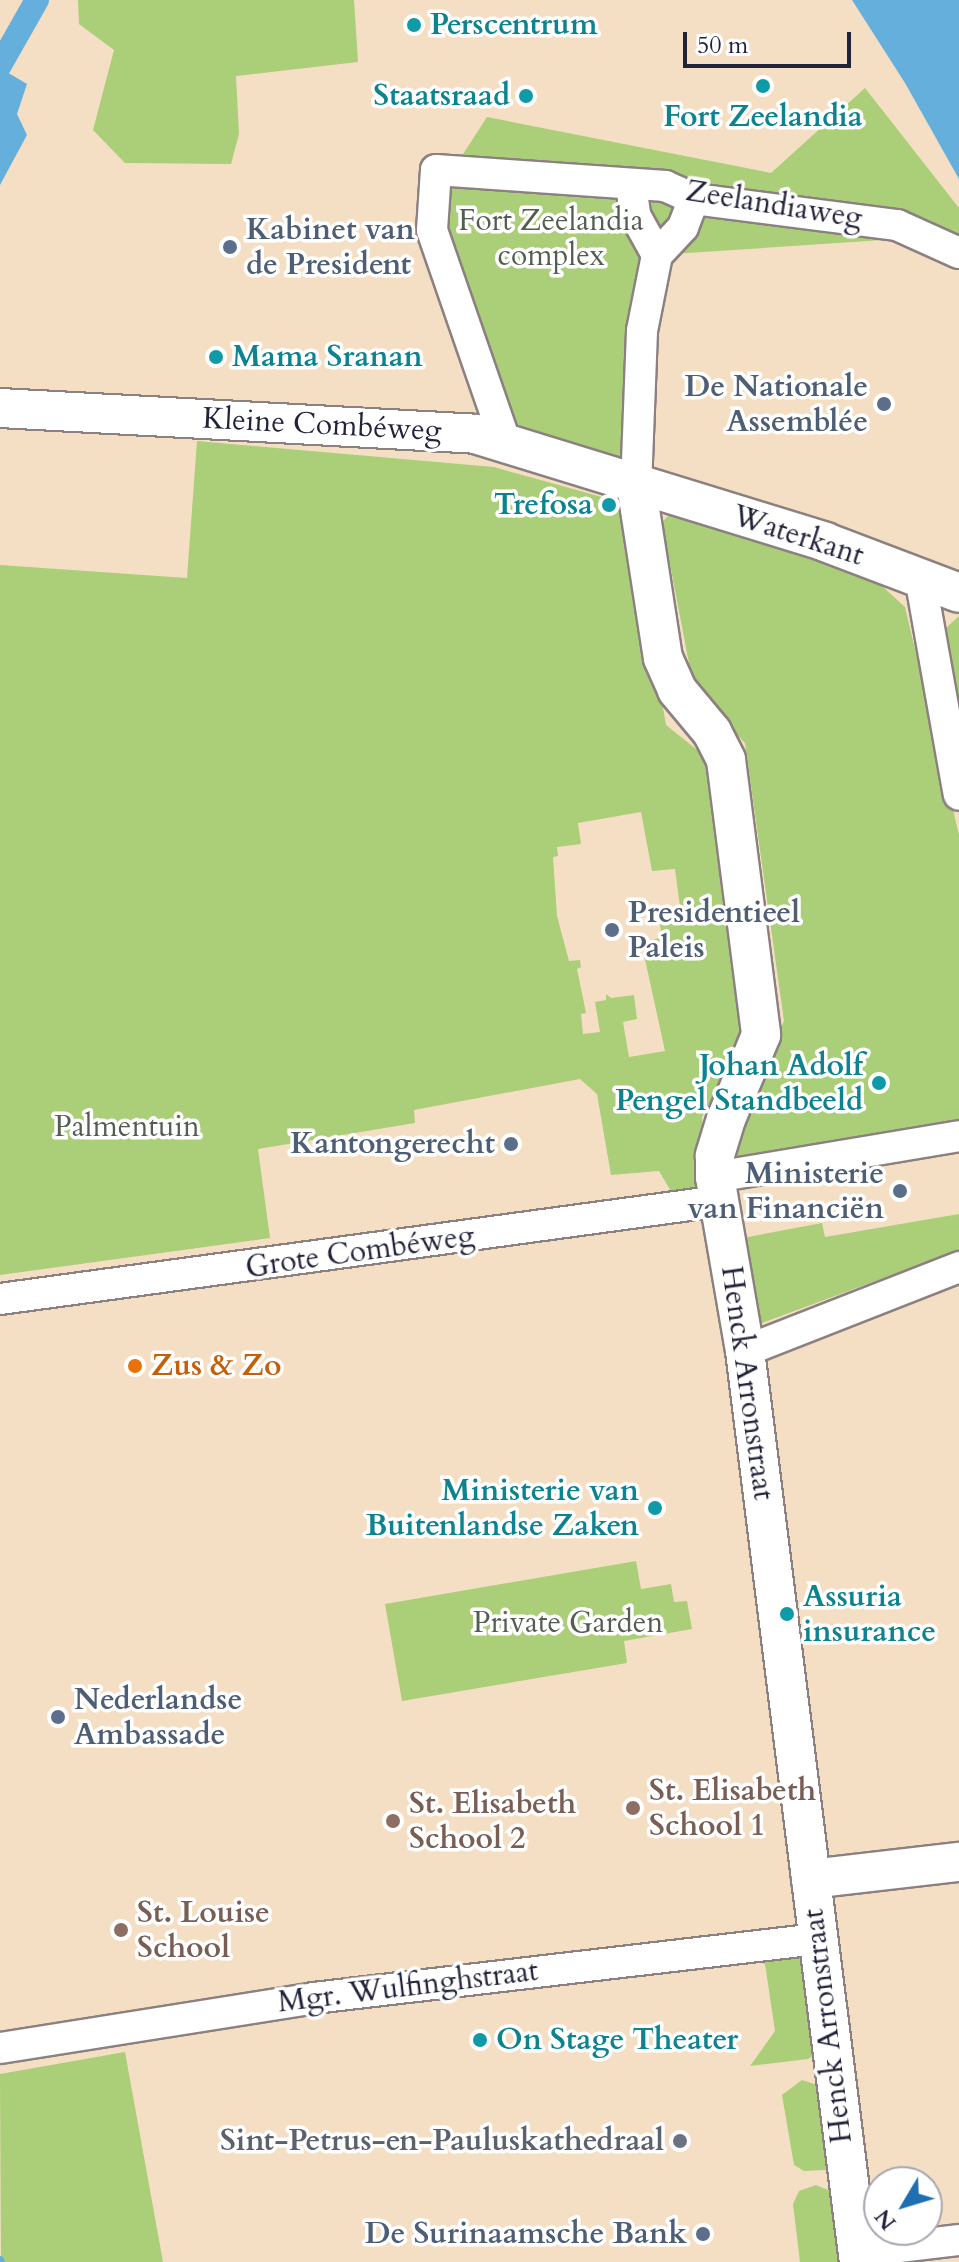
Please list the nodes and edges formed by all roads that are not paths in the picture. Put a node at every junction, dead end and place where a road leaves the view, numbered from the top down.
1 (631, 185) junction
2 (694, 199) junction
3 (959, 253) edge
4 (657, 255) junction
5 (0, 408) edge
6 (505, 441) junction
7 (636, 484) junction
8 (920, 577) junction
9 (959, 593) edge
10 (959, 795) edge
11 (959, 1136) edge
12 (717, 1189) junction
13 (959, 1267) edge
14 (0, 1299) edge
15 (745, 1351) junction
16 (959, 1862) edge
17 (811, 1879) junction
18 (818, 1939) junction
19 (0, 2048) edge
20 (959, 2240) edge
21 (858, 2257) edge

1 - 2 street, Zeelandiaweg
1 - 4 street
1 - 6 street, Zeelandiaweg
2 - 3 street, Zeelandiaweg
2 - 4 street
4 - 7 street
5 - 6 main road, Kleine Combéweg
6 - 7 main road, Kleine Combéweg
7 - 8 main road, Waterkant
7 - 12 main road, Henck Arronstraat
8 - 9 main road, Waterkant
8 - 10 street
11 - 12 street, Grote Combéweg
12 - 14 street, Grote Combéweg
12 - 15 main road, Henck Arronstraat
13 - 15 street
15 - 17 main road, Henck Arronstraat
16 - 17 main road
17 - 18 main road, Henck Arronstraat
18 - 19 street, Mgr. Wulfinghstraat
18 - 21 main road, Henck Arronstraat
20 - 21 street

